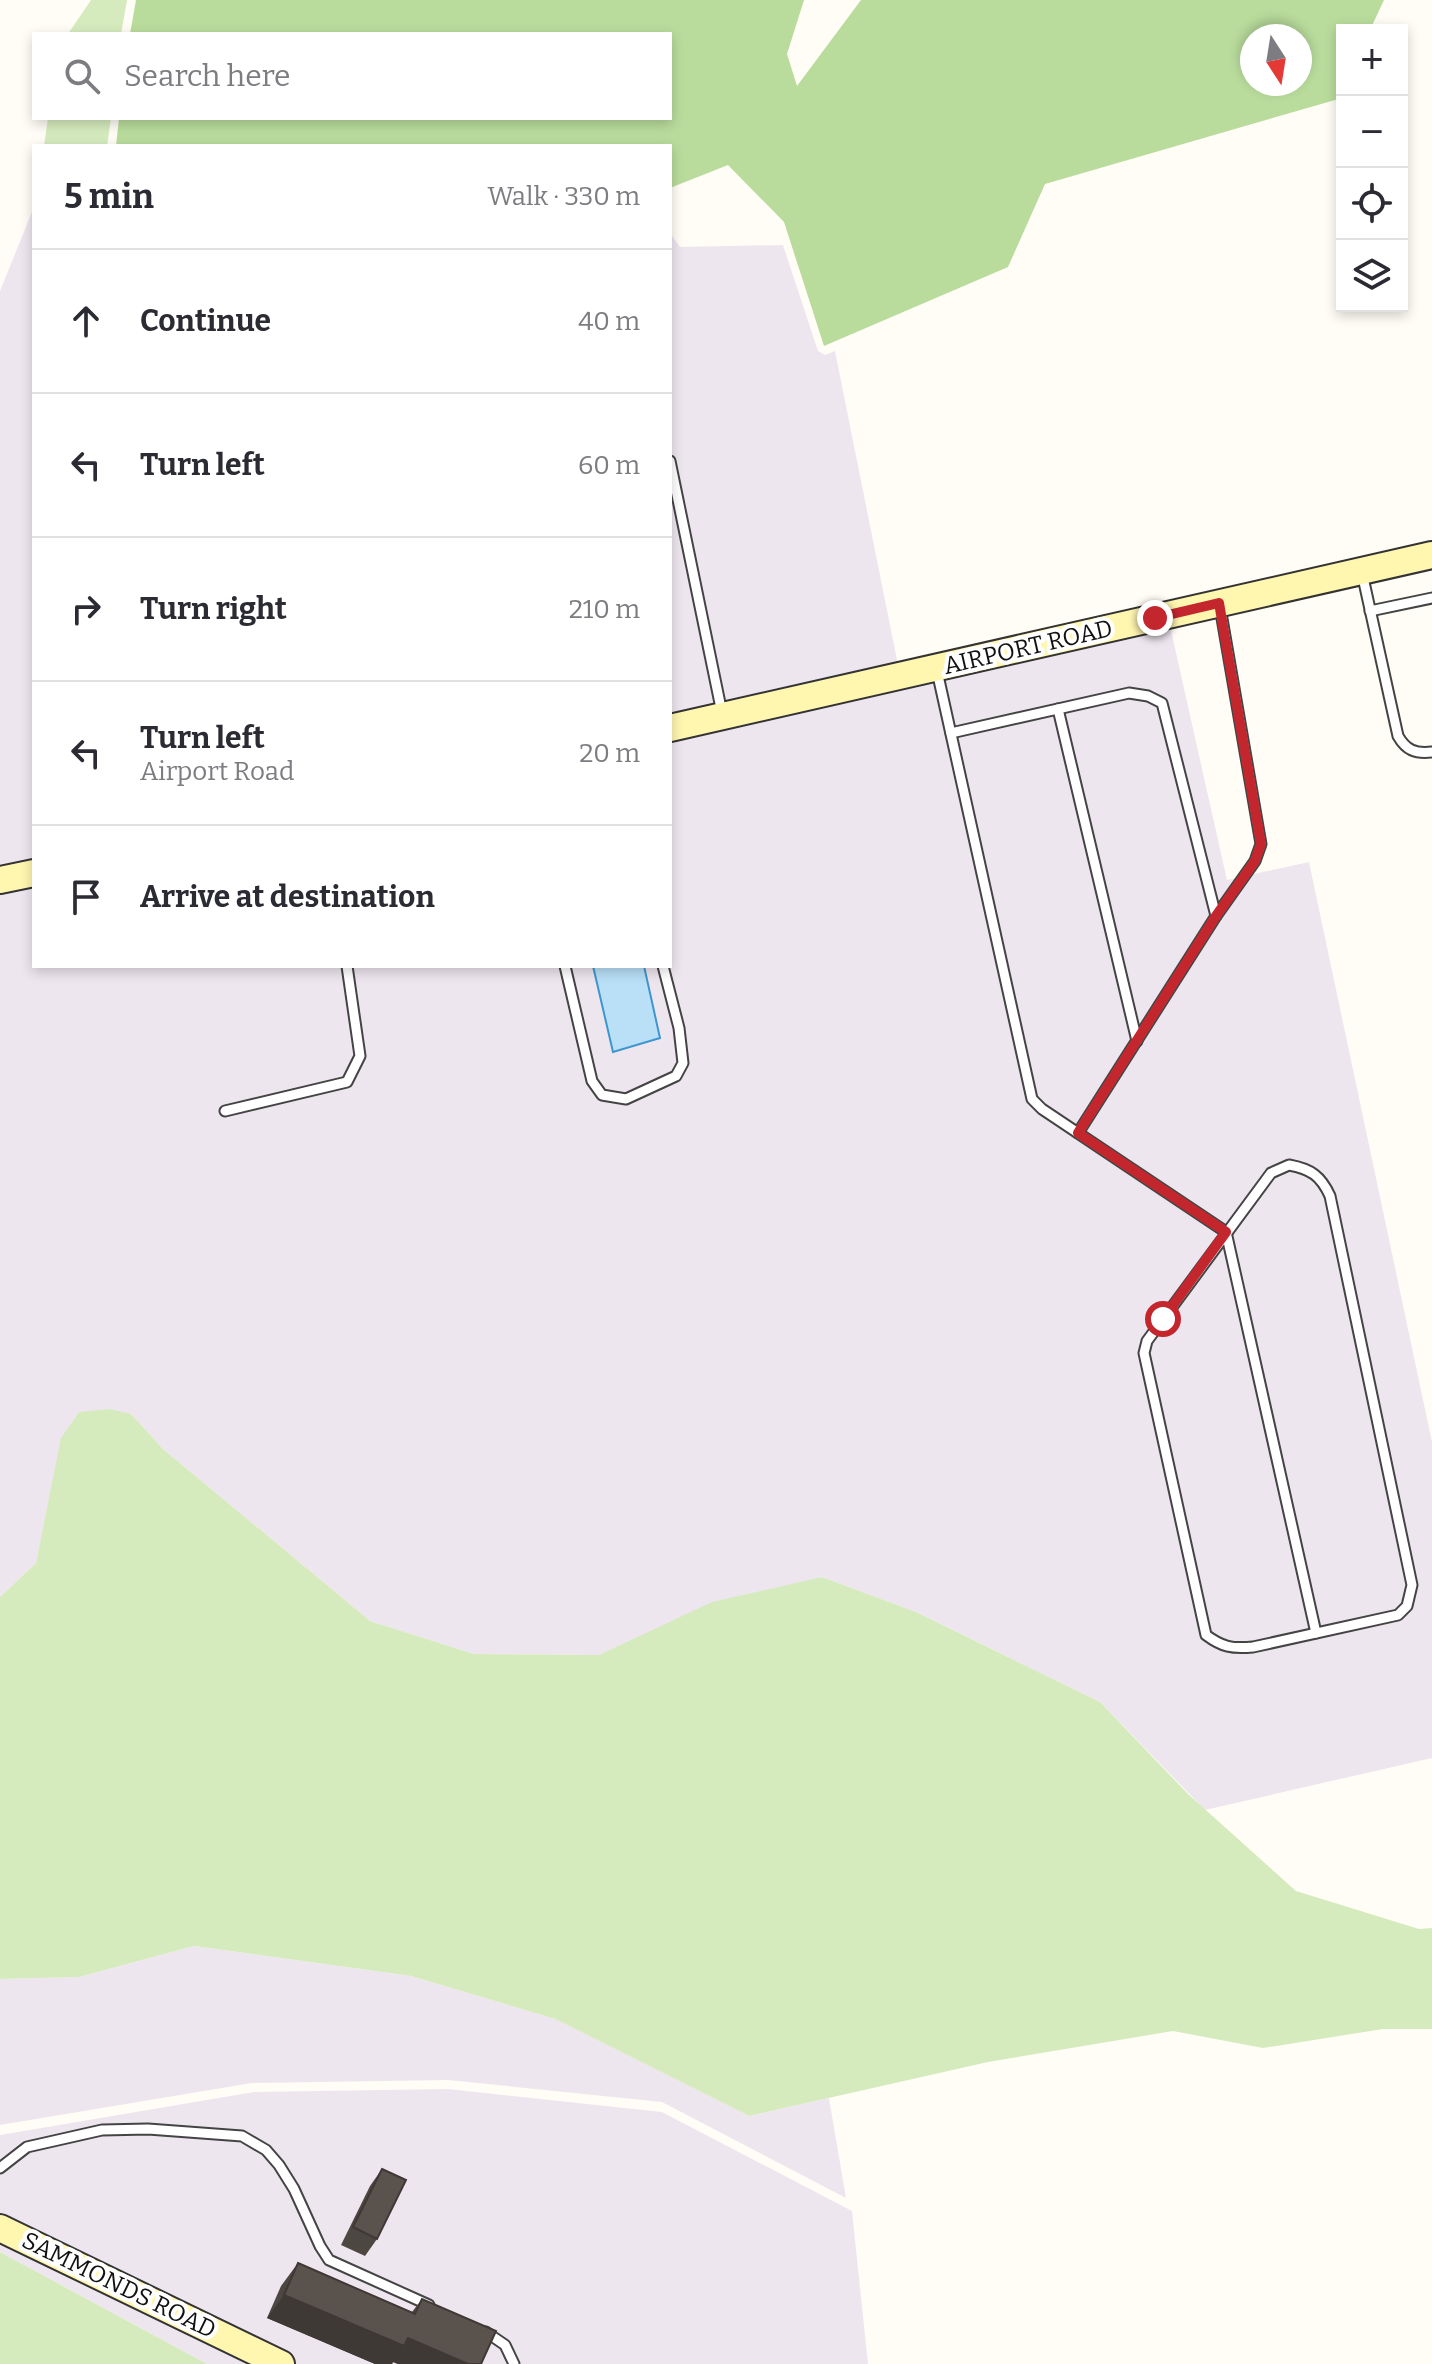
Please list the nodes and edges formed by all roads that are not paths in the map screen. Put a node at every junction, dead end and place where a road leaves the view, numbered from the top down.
1 (672, 471) edge
2 (1432, 555) edge
3 (1361, 571) junction
4 (1432, 598) edge
5 (1219, 603) junction
6 (1370, 611) junction
7 (936, 667) junction
8 (1058, 709) junction
9 (723, 716) junction
10 (672, 728) edge
11 (951, 733) junction
12 (1432, 752) edge
13 (32, 873) edge
14 (0, 880) edge
15 (1216, 916) junction
16 (347, 968) edge
17 (565, 968) edge
18 (664, 968) edge
19 (1137, 1041) junction
20 (225, 1111) dead end
21 (1078, 1133) junction
22 (1226, 1232) junction
23 (1316, 1633) junction
24 (0, 2168) edge
25 (0, 2228) edge
26 (434, 2307) edge
27 (479, 2329) edge
28 (281, 2364) edge
29 (514, 2364) edge

1 - 9 lane
2 - 3 street, AIRPORT ROAD
3 - 5 street, AIRPORT ROAD
3 - 6 lane
4 - 6 lane
5 - 7 street, AIRPORT ROAD
5 - 15 lane
6 - 12 lane
7 - 9 street, AIRPORT ROAD
7 - 11 lane
8 - 11 lane
8 - 15 lane
8 - 19 lane
9 - 10 street, AIRPORT ROAD
11 - 21 lane
13 - 14 street
15 - 19 lane
16 - 20 lane
17 - 18 lane
19 - 21 lane
21 - 22 lane
22 - 23 lane
22 - 23 lane
22 - 23 lane
24 - 26 lane
25 - 28 street, SAMMONDS ROAD
27 - 29 lane

